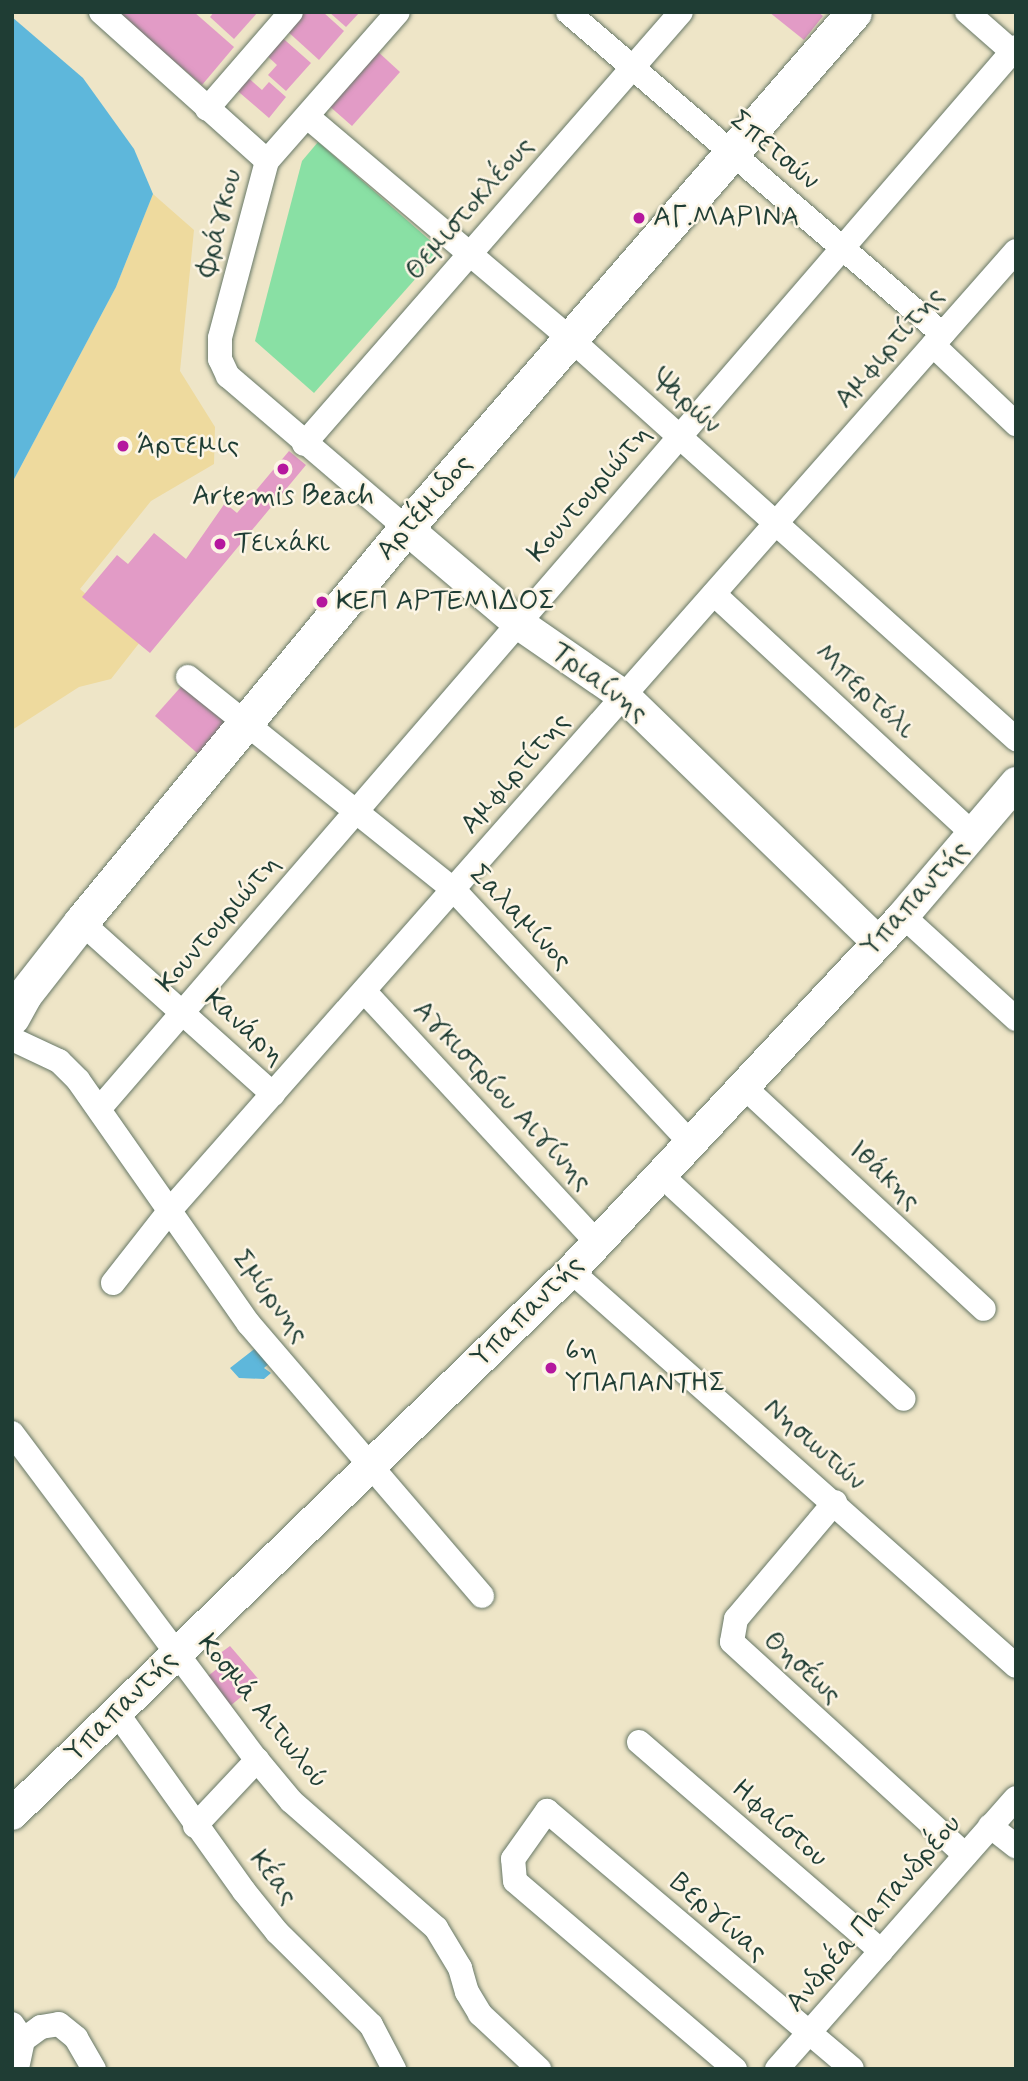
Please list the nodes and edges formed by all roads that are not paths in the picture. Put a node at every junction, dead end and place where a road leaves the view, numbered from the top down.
1 (291, 12) edge
2 (398, 12) edge
3 (568, 12) edge
4 (681, 12) edge
5 (854, 12) edge
6 (967, 12) edge
7 (107, 14) edge
8 (1014, 51) edge
9 (632, 68) junction
10 (208, 109) junction
11 (309, 118) junction
12 (734, 156) junction
13 (267, 161) junction
14 (843, 248) junction
15 (1015, 253) edge
16 (470, 254) junction
17 (938, 339) junction
18 (573, 341) junction
19 (1016, 424) edge
20 (680, 436) junction
21 (304, 444) junction
22 (777, 522) junction
23 (407, 528) junction
24 (714, 594) junction
25 (518, 623) junction
26 (188, 677) dead end
27 (624, 696) junction
28 (243, 724) junction
29 (1016, 739) edge
30 (1016, 783) edge
31 (358, 809) junction
32 (974, 835) junction
33 (453, 889) junction
34 (903, 916) junction
35 (80, 922) junction
36 (877, 942) junction
37 (364, 991) junction
38 (182, 1012) junction
39 (12, 1017) edge
40 (1016, 1019) edge
41 (12, 1039) edge
42 (743, 1086) junction
43 (273, 1094) junction
44 (100, 1108) junction
45 (691, 1143) junction
46 (661, 1175) junction
47 (171, 1209) junction
48 (597, 1242) junction
49 (571, 1271) junction
50 (113, 1283) dead end
51 (984, 1309) dead end
52 (904, 1399) dead end
53 (12, 1433) edge
54 (368, 1468) junction
55 (835, 1502) junction
56 (482, 1596) dead end
57 (176, 1653) junction
58 (1016, 1666) edge
59 (117, 1713) junction
60 (639, 1742) dead end
61 (257, 1760) junction
62 (1016, 1798) edge
63 (12, 1814) edge
64 (195, 1826) junction
65 (990, 1826) junction
66 (1016, 1846) edge
67 (965, 1855) junction
68 (881, 1951) junction
69 (18, 2032) edge
70 (807, 2034) junction
71 (17, 2069) edge
72 (94, 2069) edge
73 (394, 2069) edge
74 (539, 2069) edge
75 (735, 2069) edge
76 (777, 2069) edge
77 (852, 2069) edge

1 - 10 street
2 - 11 street
3 - 9 street, Σπετσών
4 - 9 street, Θεμιστοκλέους
5 - 12 main road, Αρτέμιδος
6 - 8 street
7 - 10 street, Φράγκου
8 - 14 street, Κουντουριώτη
9 - 12 street, Σπετσών
9 - 16 street, Θεμιστοκλέους
10 - 13 street, Φράγκου
11 - 13 street
11 - 16 street, Ψαρών
12 - 14 street, Σπετσών
12 - 18 main road, Αρτέμιδος
13 - 21 street, Φράγκου
14 - 17 street, Σπετσών
14 - 20 street, Κουντουριώτη
15 - 17 street, Αμφιρτίτης
16 - 18 street, Ψαρών
16 - 21 street, Θεμιστοκλέους
17 - 19 street, Σπετσών
17 - 22 street, Αμφιρτίτης
18 - 20 street, Ψαρών
18 - 23 main road, Αρτέμιδος
20 - 22 street, Ψαρών
20 - 25 street, Κουντουριώτη
21 - 23 street, Τριαίνης
22 - 24 street, Αμφιρτίτης
22 - 29 street, Ψαρών
23 - 25 street, Τριαίνης
23 - 28 main road, Αρτέμιδος
24 - 27 street, Αμφιρτίτης
24 - 32 street, Μπερτόλι
25 - 27 street, Τριαίνης
25 - 31 street, Κουντουριώτη
26 - 28 street, Σαλαμίνος
27 - 33 street, Αμφιρτίτης
27 - 36 street, Τριαίνης
28 - 31 street, Σαλαμίνος
28 - 35 main road, Αρτέμιδος
30 - 32 street, Υπαπαντής
31 - 33 street, Σαλαμίνος
31 - 38 street, Κουντουριώτη
32 - 34 street, Υπαπαντής
33 - 37 street, Αμφιρτίτης
33 - 45 street, Σαλαμίνος
34 - 36 street, Υπαπαντής
34 - 40 street
35 - 38 street, Κανάρη
35 - 39 main road, Αρτέμιδος
36 - 42 street, Υπαπαντής
37 - 43 street, Αμφιρτίτης
37 - 48 street, Αγκιστρίου Αιγίνης
38 - 43 street, Κανάρη
38 - 44 street, Κουντουριώτη
41 - 44 street, Σμύρνης
42 - 45 street, Υπαπαντής
42 - 51 street, Ιθάκης
43 - 47 street, Αμφιρτίτης
44 - 47 street, Σμύρνης
45 - 46 street, Υπαπαντής
46 - 48 street, Υπαπαντής
46 - 52 street
47 - 50 street, Αμφιρτίτης
47 - 54 street, Σμύρνης
48 - 49 street, Υπαπαντής
49 - 54 street, Υπαπαντής
49 - 55 street, Νησιωτών
53 - 57 street, Κοσμά Αιτωλού
54 - 56 street, Σμύρνης
54 - 57 street, Υπαπαντής
55 - 58 street, Νησιωτών
55 - 67 street, Θησέως
57 - 59 street, Υπαπαντής
57 - 61 street, Κοσμά Αιτωλού
59 - 63 street, Υπαπαντής
59 - 64 street, Κέας
60 - 68 street, Ηφαίστου
61 - 64 street
61 - 74 street, Κοσμά Αιτωλού
62 - 65 street, Ανδρέα Παπανδρέου
64 - 73 street, Κέας
65 - 66 street
65 - 67 street, Ανδρέα Παπανδρέου
67 - 68 street, Ανδρέα Παπανδρέου
68 - 70 street, Ανδρέα Παπανδρέου
69 - 71 street
69 - 72 street
70 - 75 street, Βεργίνας
70 - 76 street, Ανδρέα Παπανδρέου
70 - 77 street, Βεργίνας

